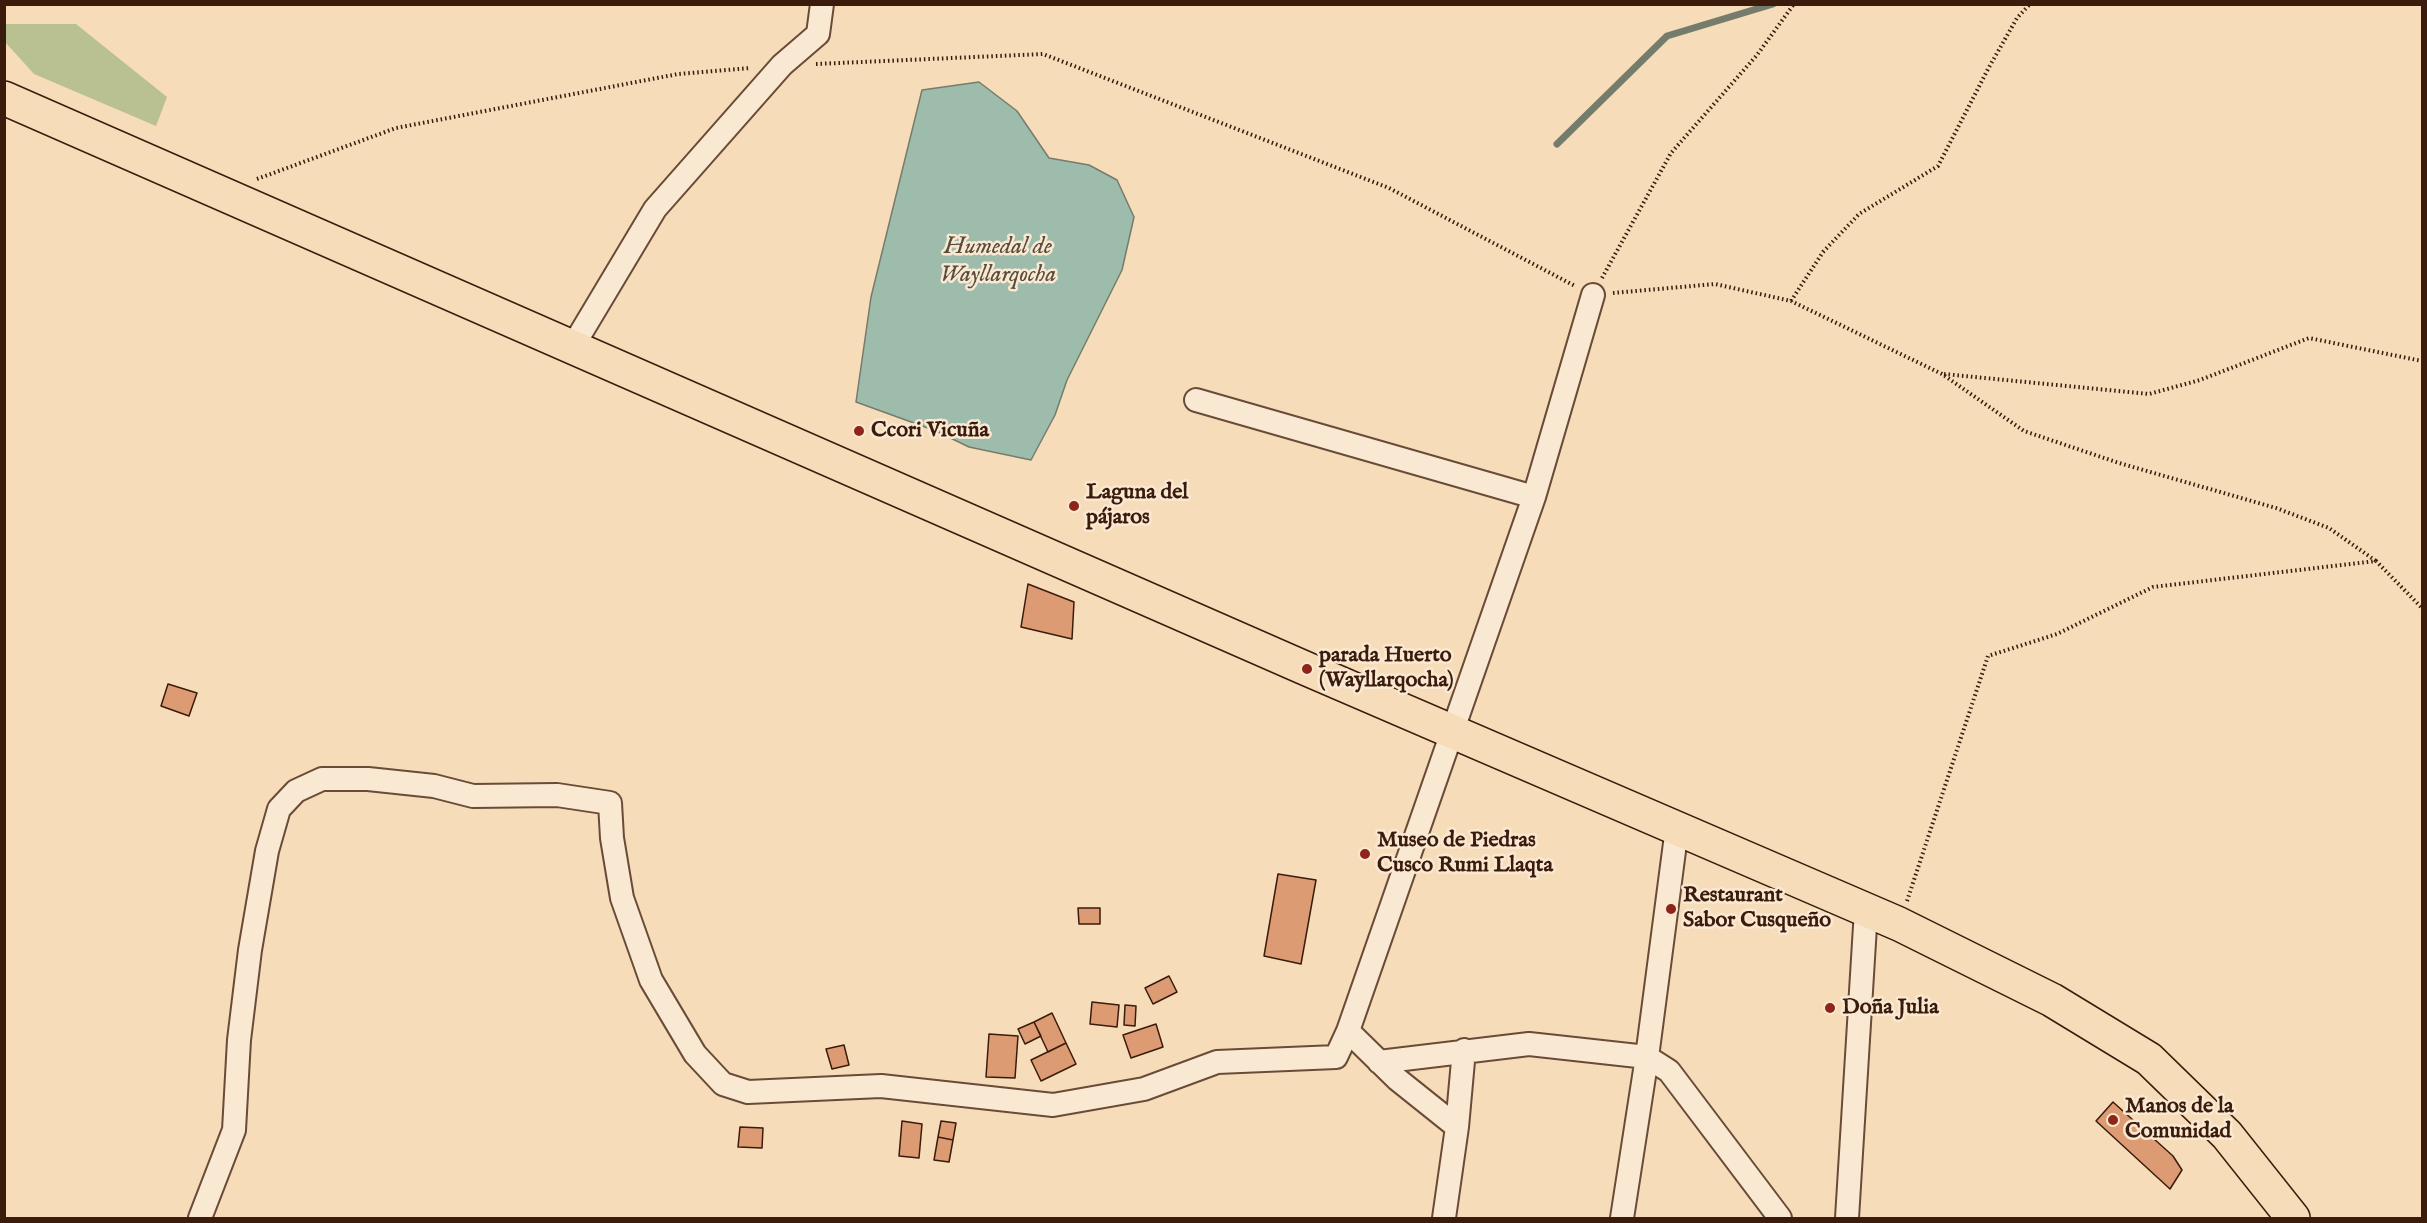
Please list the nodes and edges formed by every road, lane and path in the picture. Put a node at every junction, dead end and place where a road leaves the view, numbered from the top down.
1 (822, 4) edge
2 (1794, 4) edge
3 (2030, 4) edge
4 (782, 65) junction
5 (4, 98) edge
6 (220, 193) junction
7 (1593, 295) junction
8 (1791, 302) junction
9 (573, 346) junction
10 (2422, 361) edge
11 (1942, 374) junction
12 (1197, 400) dead end
13 (1534, 497) junction
14 (2376, 561) junction
15 (2422, 608) edge
16 (1451, 731) junction
17 (1677, 828) junction
18 (1866, 910) junction
19 (1899, 924) junction
20 (1348, 1031) junction
21 (1464, 1050) junction
22 (1647, 1057) junction
23 (1379, 1062) junction
24 (1457, 1127) junction
25 (200, 1218) edge
26 (1444, 1218) edge
27 (1622, 1218) edge
28 (1780, 1218) edge
29 (1847, 1218) edge
30 (2293, 1218) edge

1 - 4 street
2 - 7 path
3 - 8 path
4 - 6 path
4 - 7 path
4 - 9 street
5 - 6 highway
6 - 9 highway
7 - 8 path
7 - 13 street
8 - 11 path
9 - 16 highway
10 - 11 path
11 - 14 path
12 - 13 street
13 - 16 street
14 - 15 path
14 - 19 path
16 - 17 highway
16 - 20 street
17 - 18 highway
17 - 22 street
18 - 19 highway
18 - 29 street
19 - 30 highway
20 - 23 street
20 - 25 street
21 - 22 street
21 - 23 street
21 - 24 street
22 - 27 street
22 - 28 street
23 - 24 street
24 - 26 street

